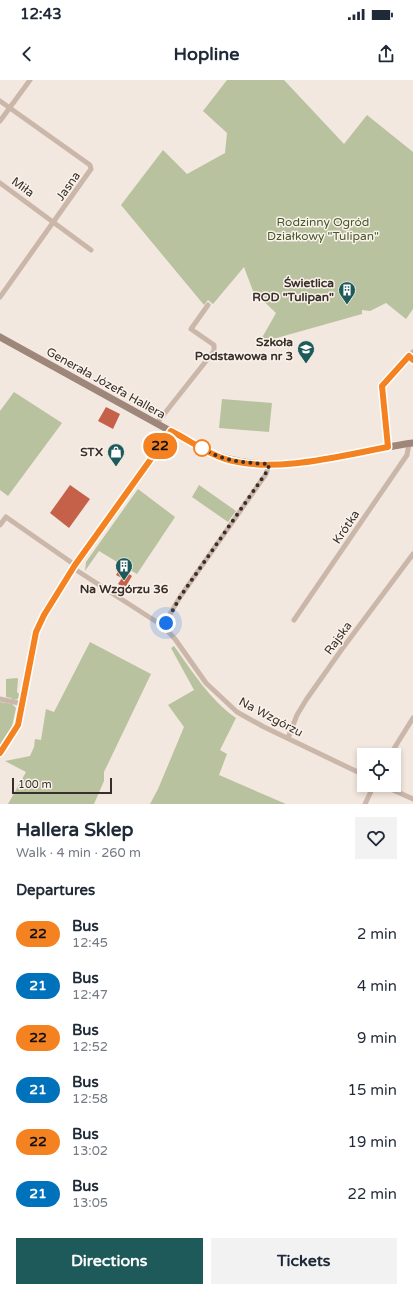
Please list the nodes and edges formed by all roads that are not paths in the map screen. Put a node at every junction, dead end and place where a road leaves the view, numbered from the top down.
1 (30, 80) edge
2 (0, 101) edge
3 (10, 108) junction
4 (0, 120) edge
5 (0, 183) edge
6 (54, 222) junction
7 (91, 250) dead end
8 (0, 297) edge
9 (208, 305) dead end
10 (0, 337) edge
11 (412, 356) edge
12 (157, 423) junction
13 (171, 431) junction
14 (411, 444) edge
15 (388, 447) junction
16 (269, 464) junction
17 (0, 525) edge
18 (413, 554) edge
19 (74, 566) junction
20 (294, 620) dead end
21 (163, 626) junction
22 (0, 699) edge
23 (23, 704) junction
24 (413, 718) edge
25 (288, 738) junction
26 (394, 748) edge
27 (0, 753) edge
28 (357, 772) edge
29 (371, 792) edge
30 (398, 792) edge
31 (413, 799) edge
32 (365, 804) edge

1 - 3 street
2 - 3 street
3 - 4 street
3 - 6 street, Jasna
5 - 6 street, Miła
6 - 7 street, Miła
6 - 8 street, Jasna
9 - 12 street
10 - 12 street, Generała Józefa Hallera
11 - 15 street
12 - 13 street, Generała Józefa Hallera
13 - 16 street, Generała Józefa Hallera
13 - 19 street
14 - 15 street, Generała Józefa Hallera
14 - 20 street, Krótka
15 - 16 street, Generała Józefa Hallera
16 - 21 street
17 - 19 street, Na Wzgórzu
18 - 25 street, Rajska
19 - 21 street, Na Wzgórzu
19 - 23 street
21 - 25 street, Na Wzgórzu
22 - 23 street
23 - 27 street
24 - 26 street
25 - 28 street, Na Wzgórzu
29 - 32 street
30 - 31 street

